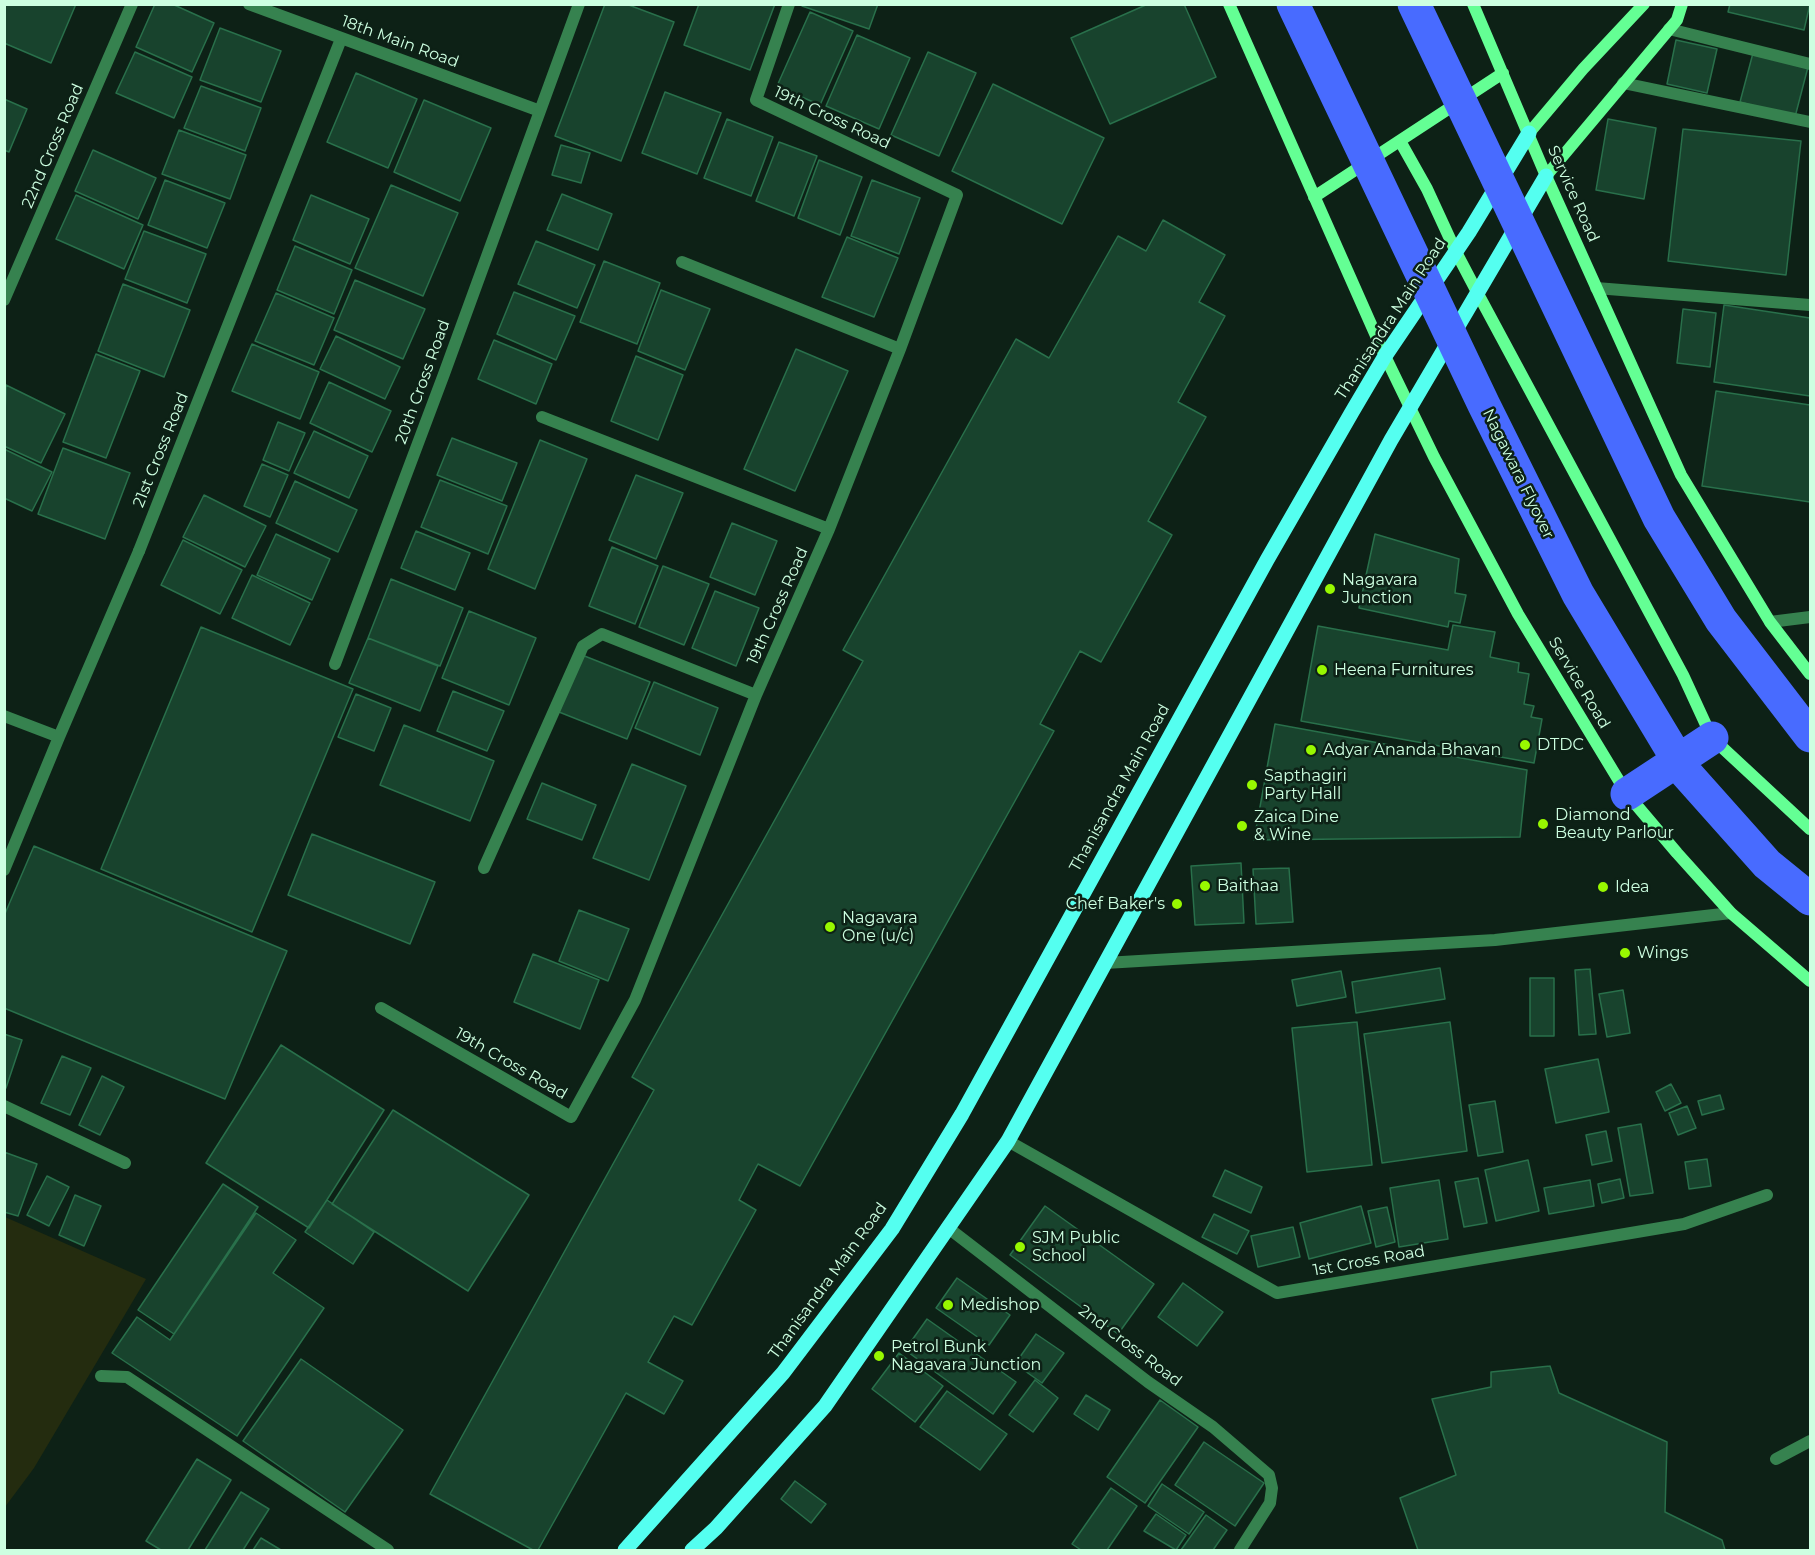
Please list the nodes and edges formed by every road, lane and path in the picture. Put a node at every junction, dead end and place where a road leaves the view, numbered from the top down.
1 (132, 4) edge
2 (249, 4) edge
3 (579, 4) edge
4 (789, 4) edge
5 (1229, 4) edge
6 (1293, 4) edge
7 (1414, 4) edge
8 (1473, 4) edge
9 (1644, 4) edge
10 (1682, 4) edge
11 (1669, 29) junction
12 (341, 39) junction
13 (1810, 64) edge
14 (1503, 73) junction
15 (1623, 83) junction
16 (540, 111) junction
17 (1810, 122) edge
18 (1529, 133) junction
19 (1400, 141) junction
20 (1546, 176) junction
21 (1314, 197) junction
22 (1456, 252) junction
23 (682, 262) dead end
24 (1596, 288) junction
25 (1477, 292) junction
26 (4, 300) edge
27 (1810, 305) edge
28 (900, 349) junction
29 (1385, 356) junction
30 (1410, 408) junction
31 (542, 417) dead end
32 (830, 529) junction
33 (1810, 617) edge
34 (1770, 622) junction
35 (335, 663) dead end
36 (1810, 674) edge
37 (756, 695) junction
38 (4, 716) edge
39 (59, 736) junction
40 (1810, 736) edge
41 (1712, 738) junction
42 (1628, 794) junction
43 (1810, 829) edge
44 (484, 868) dead end
45 (4, 870) edge
46 (1810, 899) edge
47 (1731, 913) junction
48 (1105, 963) junction
49 (1810, 981) edge
50 (381, 1008) dead end
51 (4, 1106) edge
52 (1008, 1141) junction
53 (125, 1163) dead end
54 (1767, 1195) dead end
55 (947, 1227) junction
56 (101, 1376) dead end
57 (1810, 1441) edge
58 (1776, 1459) dead end
59 (388, 1551) edge
60 (625, 1551) edge
61 (692, 1551) edge
62 (1240, 1551) edge

1 - 26 street, 22nd Cross Road
2 - 12 street, 18th Main Road
3 - 16 street, 20th Cross Road
4 - 28 street, 19th Cross Road
5 - 21 street, Service Road
6 - 46 highway, Nagawara Flyover
7 - 40 highway
8 - 14 street, Service Road
9 - 18 street
10 - 11 street
11 - 13 street
11 - 15 street
12 - 16 street, 18th Main Road
12 - 39 street, 21st Cross Road
14 - 18 street, Service Road
14 - 19 street
15 - 17 street
15 - 20 street
16 - 35 street, 20th Cross Road
18 - 20 street, Service Road
18 - 22 main road, Thanisandra Main Road
19 - 21 street
19 - 22 street
20 - 24 street, Service Road
20 - 25 main road
21 - 29 street, Service Road
22 - 25 street
22 - 29 main road, Thanisandra Main Road
23 - 28 street
24 - 27 street
24 - 34 street, Service Road
25 - 30 main road
25 - 41 street
28 - 32 street, 19th Cross Road
29 - 30 street, Service Road
29 - 60 main road, Thanisandra Main Road
30 - 42 street, Service Road
30 - 48 main road
31 - 32 street
32 - 37 street, 19th Cross Road
33 - 34 street
34 - 36 street, Service Road
37 - 44 street
37 - 50 street, 19th Cross Road
38 - 39 street
39 - 45 street, 21st Cross Road
41 - 42 highway
41 - 43 street
42 - 47 street, Service Road
47 - 48 street
47 - 49 street, Service Road
48 - 52 main road
51 - 53 street
52 - 54 street, 1st Cross Road
52 - 55 main road
55 - 61 main road
55 - 62 street, 2nd Cross Road
56 - 59 street
57 - 58 street

